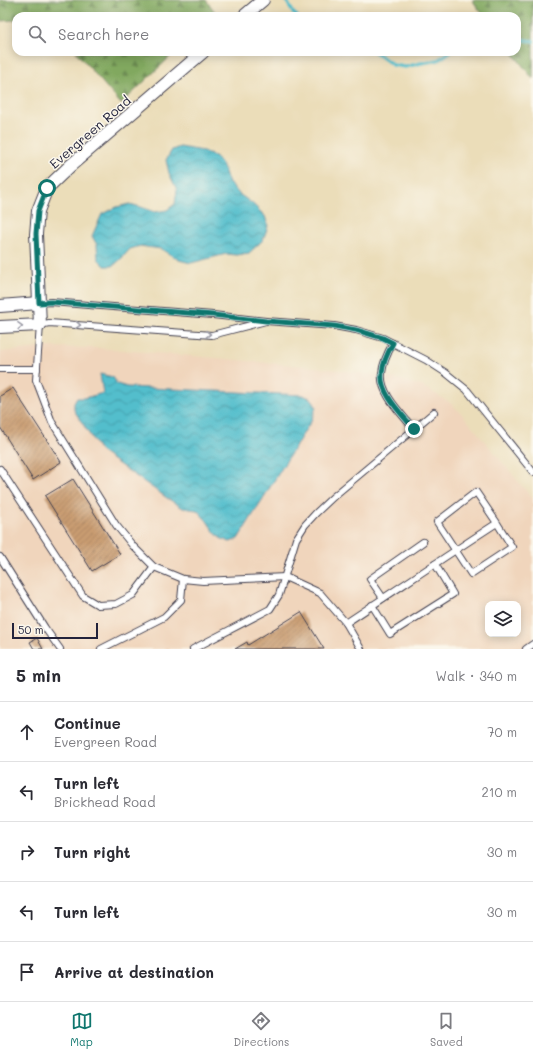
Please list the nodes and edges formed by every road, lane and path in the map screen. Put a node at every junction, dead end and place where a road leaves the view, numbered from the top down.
1 (263, 0) edge
2 (249, 12) edge
3 (198, 56) edge
4 (39, 303) junction
5 (0, 306) edge
6 (266, 321) junction
7 (40, 325) junction
8 (0, 327) edge
9 (393, 343) junction
10 (37, 368) junction
11 (0, 369) edge
12 (434, 412) dead end
13 (414, 429) junction
14 (0, 469) edge
15 (533, 472) edge
16 (497, 523) junction
17 (423, 542) dead end
18 (455, 550) junction
19 (0, 557) edge
20 (435, 564) junction
21 (154, 567) junction
22 (285, 577) junction
23 (183, 579) junction
24 (383, 598) junction
25 (372, 605) junction
26 (346, 623) junction
27 (113, 643) junction
28 (533, 644) edge
29 (60, 649) edge
30 (101, 649) edge
31 (117, 649) edge
32 (193, 649) edge
33 (361, 649) edge
34 (526, 649) edge

1 - 2 street
3 - 4 street, Evergreen Road
4 - 5 street
4 - 6 lane
4 - 7 street, Evergreen Road
7 -> 6 lane
6 - 9 lane
8 -> 7 street
7 - 10 lane
9 - 13 lane
9 - 15 lane
10 - 11 lane
10 - 21 lane
12 - 13 lane
13 - 22 lane
14 - 21 lane
16 - 18 lane
16 - 18 lane
16 - 18 lane
17 - 24 lane
18 - 20 lane
19 - 29 lane
20 - 24 lane
20 - 25 lane
21 - 23 lane
22 - 23 lane
22 - 26 lane
22 - 32 lane
23 - 27 lane
24 - 25 lane
25 - 26 lane
26 - 33 lane
27 - 30 lane
27 - 31 lane
28 - 34 lane

